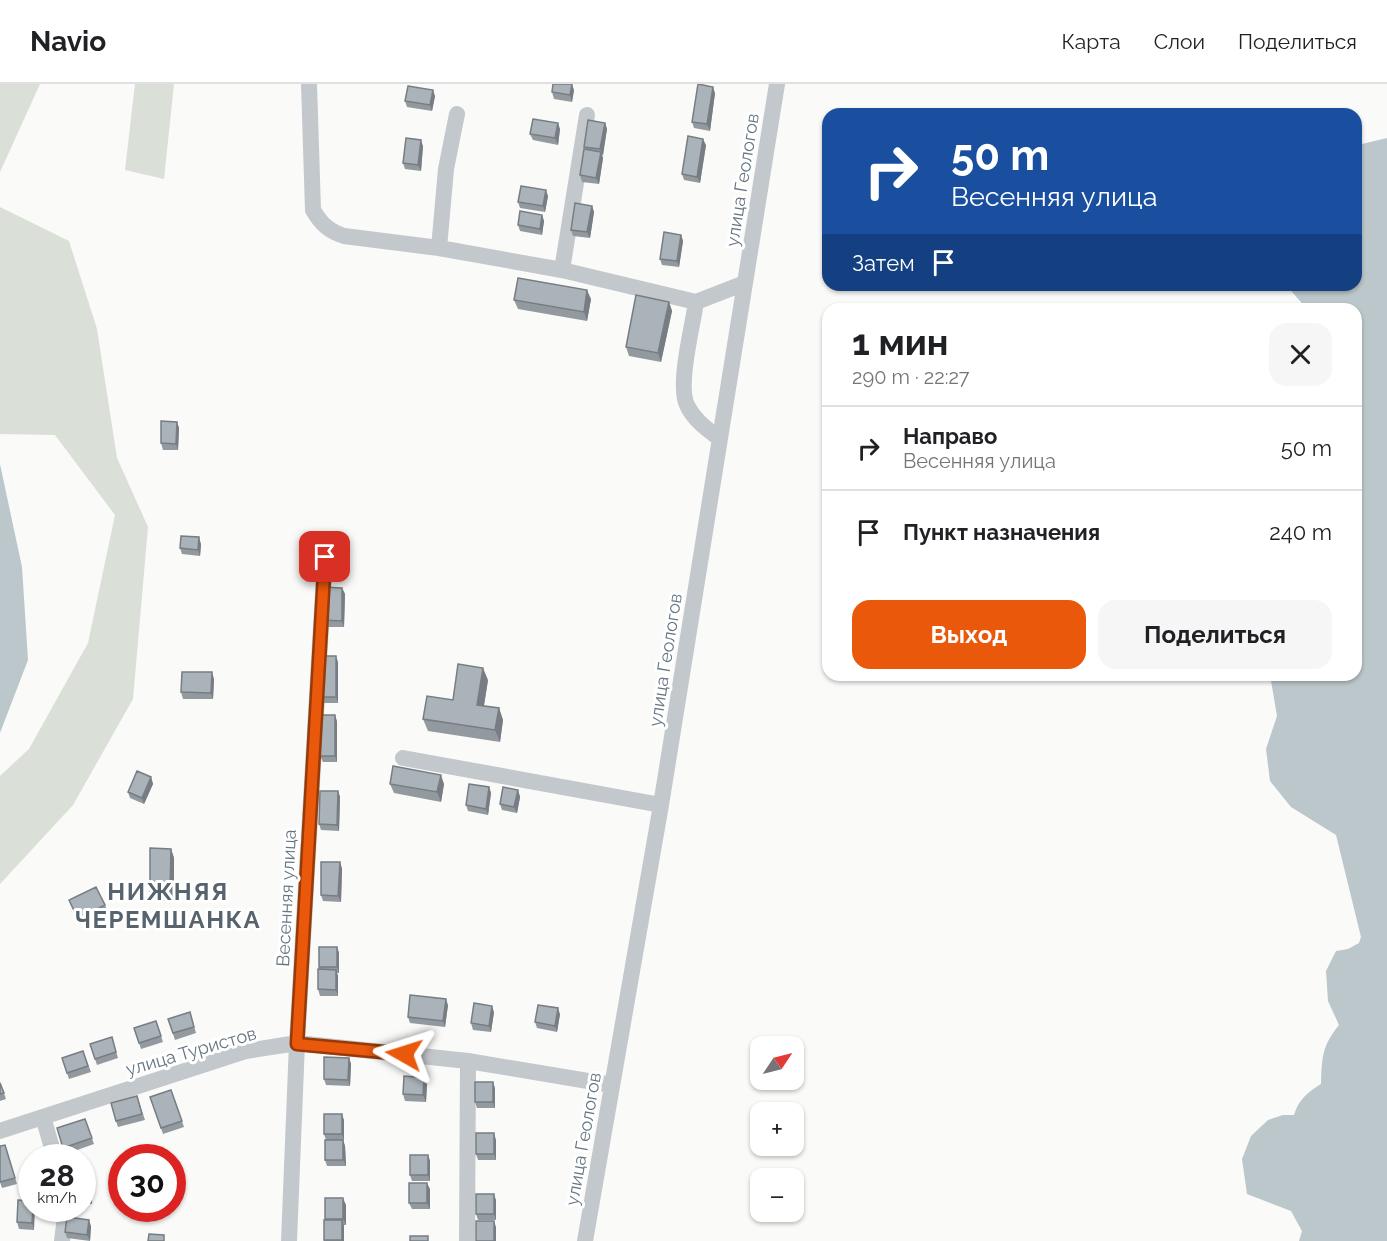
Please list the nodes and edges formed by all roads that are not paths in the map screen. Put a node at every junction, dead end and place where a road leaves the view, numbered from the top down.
1 (309, 84) edge
2 (777, 84) edge
3 (457, 114) dead end
4 (587, 115) dead end
5 (439, 248) junction
6 (562, 270) junction
7 (746, 283) junction
8 (696, 302) junction
9 (720, 440) junction
10 (325, 557) dead end
11 (404, 758) dead end
12 (661, 805) junction
13 (297, 1044) junction
14 (468, 1061) junction
15 (612, 1085) junction
16 (43, 1117) junction
17 (0, 1131) edge
18 (51, 1144) edge
19 (64, 1222) edge
20 (62, 1241) edge
21 (289, 1241) edge
22 (467, 1241) edge
23 (585, 1241) edge

1 - 5 street
2 - 7 street, улица Геологов
3 - 5 street
4 - 6 street
5 - 6 street
6 - 8 street
7 - 8 street
7 - 9 street, улица Геологов
8 - 9 street
9 - 12 street, улица Геологов
10 - 13 street, Весенняя улица
11 - 12 street
12 - 15 street, улица Геологов
13 - 14 street, улица Туристов
13 - 16 street, улица Туристов
13 - 21 street, Весенняя улица
14 - 15 street, улица Туристов
14 - 22 street
15 - 23 street, улица Геологов
16 - 17 street, улица Туристов
16 - 18 street
19 - 20 street

